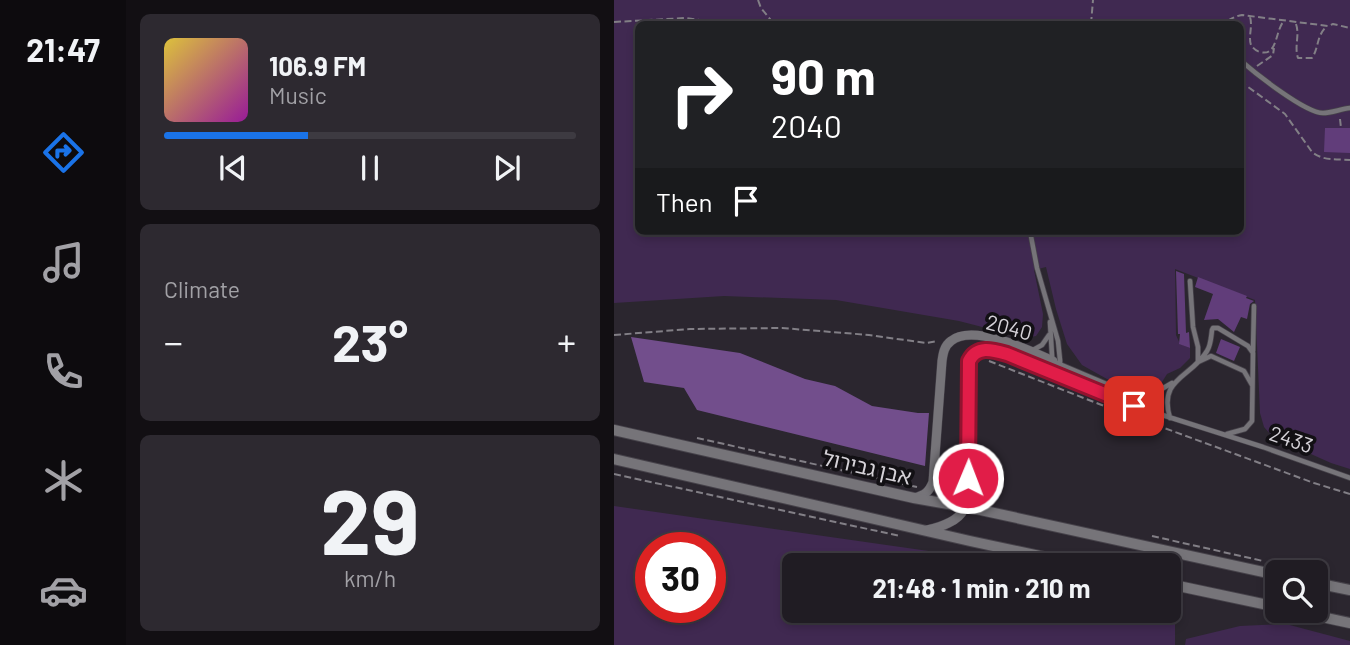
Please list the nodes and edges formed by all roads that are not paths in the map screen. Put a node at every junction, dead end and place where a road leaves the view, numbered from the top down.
1 (1244, 63) edge
2 (1350, 108) edge
3 (1031, 235) edge
4 (1190, 281) dead end
5 (1254, 306) dead end
6 (1050, 314) junction
7 (1050, 327) junction
8 (1027, 349) junction
9 (1253, 353) junction
10 (1198, 362) junction
11 (1056, 363) junction
12 (1054, 373) junction
13 (1175, 381) junction
14 (1254, 389) junction
15 (1171, 419) junction
16 (614, 430) edge
17 (1221, 434) junction
18 (614, 459) edge
19 (1350, 478) edge
20 (914, 498) junction
21 (964, 508) junction
22 (926, 530) junction
23 (1029, 553) edge
24 (1265, 572) edge
25 (1328, 585) edge
26 (1181, 587) edge
27 (1350, 590) edge
28 (1265, 604) edge
29 (1328, 618) edge
30 (1350, 623) edge

1 - 2 lane
3 - 6 lane
4 - 10 lane
5 - 9 lane
6 - 7 lane
6 - 11 lane
7 - 8 lane
7 - 11 lane
8 - 11 street, 2040
8 - 20 street, 2040
9 - 10 lane
9 - 14 lane
10 - 13 lane
10 - 14 lane
11 - 12 lane
11 - 13 lane, 2040
12 - 15 lane, 2040
12 - 21 street, 2040
13 - 15 lane
14 - 17 lane
15 - 17 lane, 2040
16 - 20 street, אבן גבירול
17 - 19 lane, 2433
18 - 22 street
20 - 21 street, אבן גבירול
21 - 22 street
21 - 24 street, אבן גבירול
22 - 23 street
25 - 27 street
26 - 28 street
29 - 30 street

